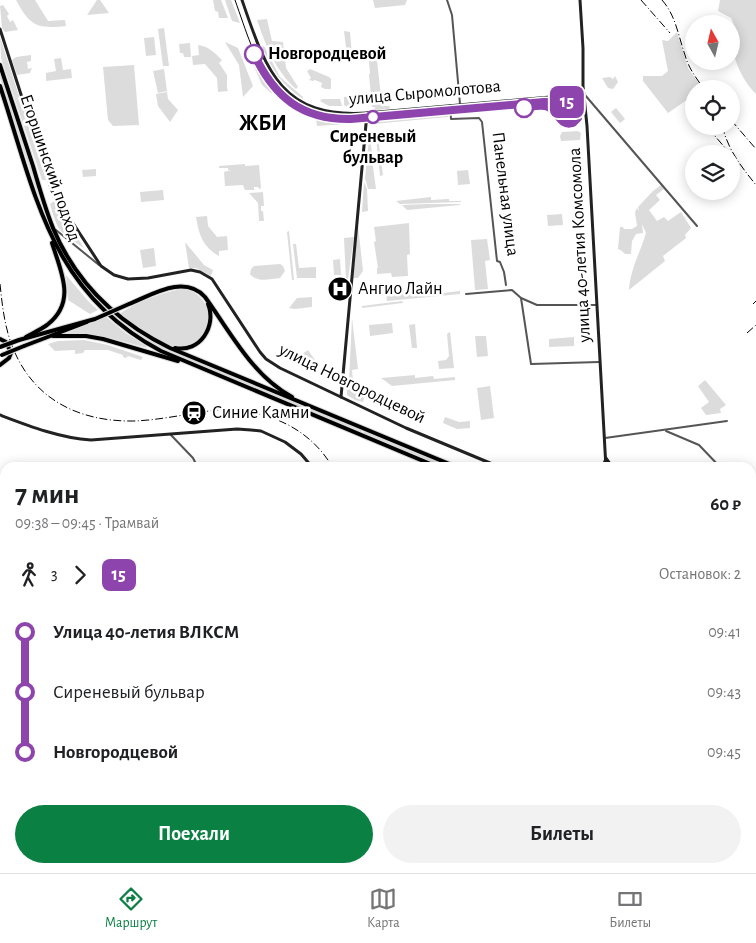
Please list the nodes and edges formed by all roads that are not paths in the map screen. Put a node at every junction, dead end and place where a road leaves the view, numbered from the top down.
1 (242, 0) edge
2 (447, 0) edge
3 (580, 0) edge
4 (0, 29) edge
5 (0, 65) edge
6 (0, 86) edge
7 (584, 94) junction
8 (460, 104) junction
9 (450, 105) junction
10 (367, 113) junction
11 (697, 226) dead end
12 (53, 227) junction
13 (47, 228) junction
14 (91, 251) junction
15 (85, 255) junction
16 (101, 266) junction
17 (506, 285) dead end
18 (466, 294) dead end
19 (205, 297) junction
20 (521, 298) junction
21 (97, 301) junction
22 (597, 305) junction
23 (95, 319) junction
24 (142, 333) junction
25 (53, 336) junction
26 (26, 337) junction
27 (0, 340) edge
28 (0, 347) edge
29 (1, 356) edge
30 (600, 362) junction
31 (0, 365) edge
32 (199, 368) junction
33 (341, 397) junction
34 (310, 406) junction
35 (0, 415) edge
36 (727, 421) dead end
37 (665, 430) junction
38 (170, 434) junction
39 (605, 438) junction
40 (606, 458) junction
41 (195, 462) edge
42 (308, 462) edge
43 (426, 462) edge
44 (445, 462) edge
45 (488, 462) edge
46 (604, 462) edge
47 (606, 462) edge
48 (609, 462) edge
49 (716, 462) edge
50 (364, 873) edge
51 (378, 873) edge

1 - 10 street, улица Сыромолотова
2 - 8 street
3 - 7 street, улица 40-летия Комсомола
4 - 14 street, улица Новгородцевой
5 - 12 main road, Егоршинский подход
6 - 13 main road, Егоршинский подход
7 - 8 street, улица Сыромолотова
7 - 11 street
7 - 22 street, улица 40-летия Комсомола
8 - 9 street, улица Сыромолотова
9 - 10 street, улица Сыромолотова
9 - 17 street, Панельная улица
10 - 33 street
12 - 15 street
12 - 21 main road, Егоршинский подход
13 - 21 main road, Егоршинский подход
13 - 26 main road
14 - 15 street
14 - 16 street, улица Новгородцевой
15 - 16 street
16 - 33 street, улица Новгородцевой
18 - 20 street
19 - 23 main road, bridge
19 - 24 main road
19 - 34 main road
20 - 22 street
20 - 30 street
21 - 24 main road
21 - 32 main road
22 - 30 street, улица 40-летия Комсомола
23 - 25 main road
23 - 26 main road
24 - 34 main road
25 - 29 main road, bridge
25 - 32 main road
26 - 28 main road, bridge
27 - 31 main road
30 - 39 street, улица 40-летия Комсомола
32 - 43 main road
33 - 45 street, улица Новгородцевой
34 - 44 main road
35 - 38 street
36 - 37 street
37 - 39 street
37 - 49 street
38 - 41 street
38 - 42 street
39 - 40 street, улица 40-летия Комсомола
40 - 46 street
40 - 47 street, улица 40-летия Комсомола
40 - 48 street
50 - 51 street

